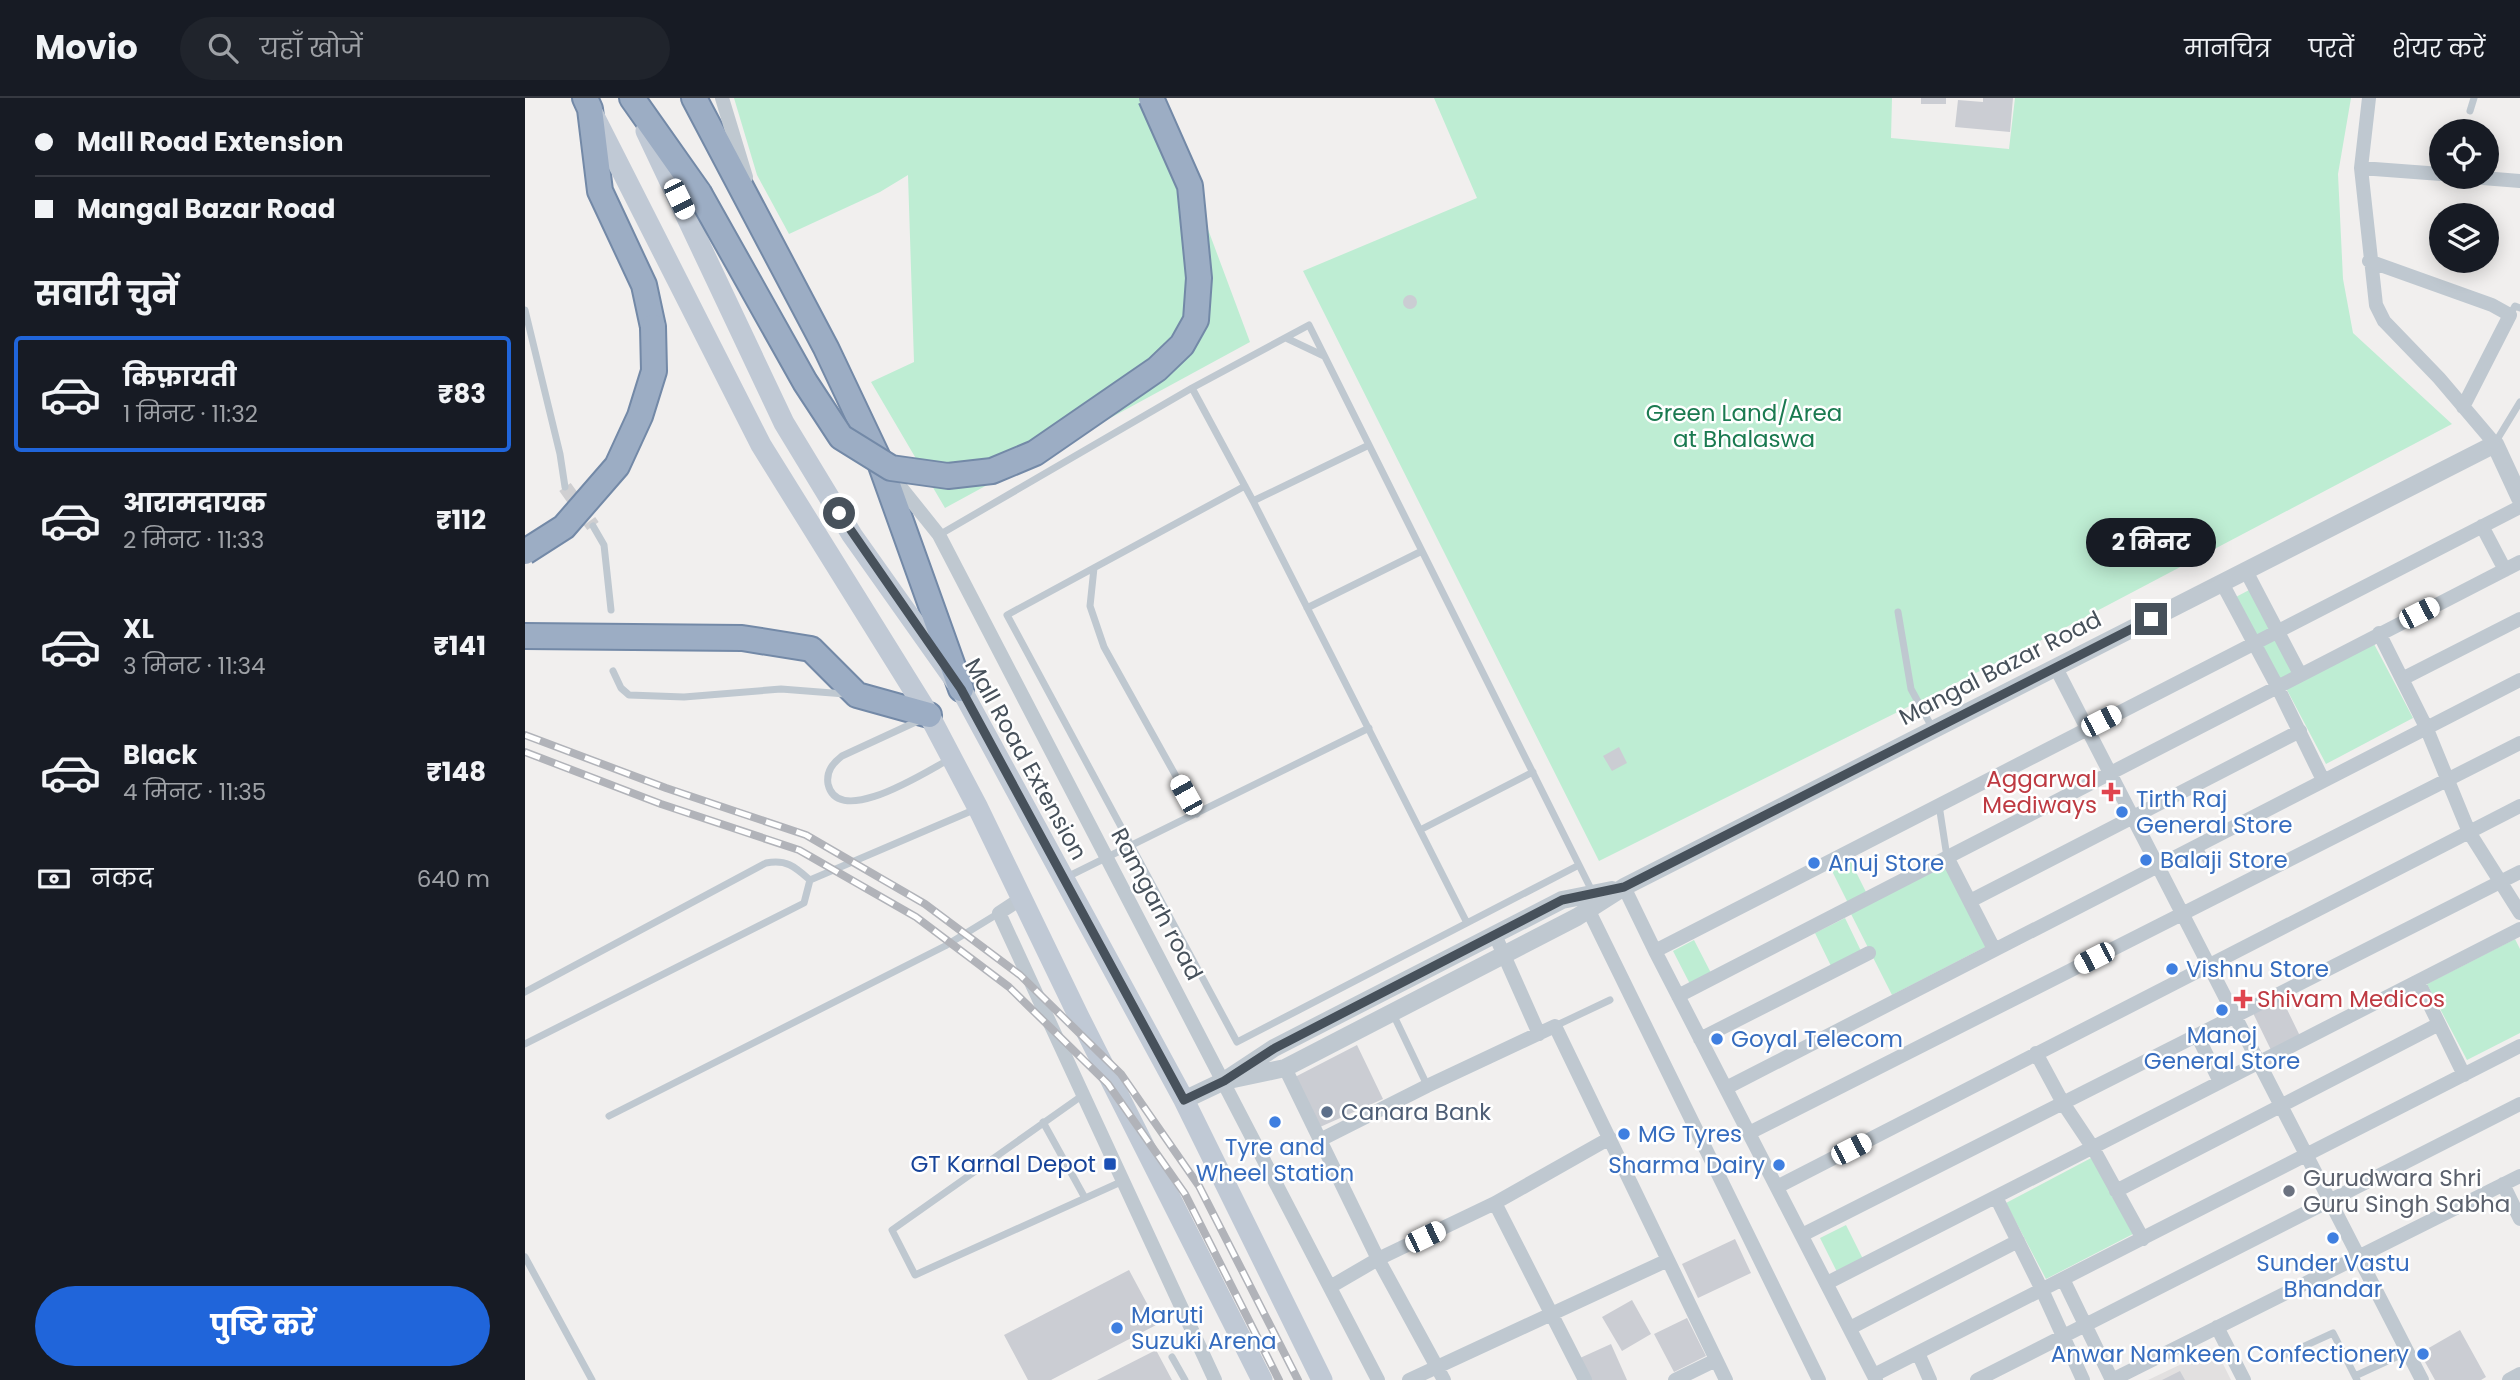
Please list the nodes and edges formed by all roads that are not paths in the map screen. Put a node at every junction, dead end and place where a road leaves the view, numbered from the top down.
1 (631, 98) edge
2 (694, 98) edge
3 (722, 98) edge
4 (1151, 98) edge
5 (2369, 98) edge
6 (2474, 98) edge
7 (588, 103) edge
8 (2470, 111) dead end
9 (2361, 168) junction
10 (2429, 173) edge
11 (2499, 179) edge
12 (2520, 181) edge
13 (761, 227) junction
14 (2369, 261) junction
15 (525, 310) edge
16 (2515, 311) edge
17 (1286, 338) junction
18 (1325, 356) junction
19 (1192, 388) junction
20 (2520, 402) edge
21 (2463, 407) junction
22 (2494, 444) junction
23 (1369, 445) junction
24 (879, 460) junction
25 (1245, 486) junction
26 (565, 487) tunnel mouth
27 (2520, 498) edge
28 (1253, 501) junction
29 (2520, 507) edge
30 (593, 526) tunnel mouth
31 (2482, 526) junction
32 (939, 536) junction
33 (1422, 551) junction
34 (525, 552) edge
35 (2520, 562) edge
36 (1094, 568) junction
37 (2505, 569) junction
38 (2246, 570) junction
39 (2222, 583) junction
40 (1307, 608) junction
41 (611, 610) dead end
42 (1898, 612) dead end
43 (2520, 619) edge
44 (2278, 631) junction
45 (2379, 633) junction
46 (525, 636) edge
47 (2254, 643) junction
48 (2056, 667) junction
49 (613, 671) dead end
50 (2300, 674) junction
51 (2402, 679) junction
52 (2520, 680) edge
53 (2277, 686) junction
54 (961, 689) junction
55 (856, 695) junction
56 (929, 715) junction
57 (2426, 727) junction
58 (1369, 729) junction
59 (2086, 729) junction
60 (1934, 730) junction
61 (2300, 731) junction
62 (2520, 743) edge
63 (952, 758) junction
64 (1533, 772) junction
65 (2108, 773) junction
66 (2323, 780) junction
67 (2447, 780) junction
68 (1939, 804) junction
69 (2520, 806) edge
70 (978, 808) junction
71 (1197, 814) junction
72 (2131, 818) junction
73 (1420, 830) junction
74 (2469, 832) junction
75 (2198, 844) junction
76 (1132, 847) junction
77 (1947, 857) junction
78 (1107, 859) junction
79 (1579, 865) junction
80 (2208, 865) dead end
81 (2156, 866) junction
82 (2520, 872) edge
83 (1063, 879) junction
84 (810, 880) junction
85 (2500, 882) junction
86 (1624, 887) junction
87 (1022, 898) junction
88 (1970, 901) junction
89 (1593, 902) junction
90 (999, 914) junction
91 (2181, 914) junction
92 (2520, 914) edge
93 (1467, 923) junction
94 (2520, 929) edge
95 (1495, 935) junction
96 (1994, 950) junction
97 (1655, 951) junction
98 (1869, 953) dead end
99 (1504, 955) junction
100 (2207, 965) junction
101 (2418, 981) junction
102 (525, 992) edge
103 (1678, 996) junction
104 (1610, 1000) dead end
105 (1393, 1013) junction
106 (2234, 1016) junction
107 (2439, 1024) junction
108 (1555, 1026) junction
109 (1539, 1034) junction
110 (2197, 1034) junction
111 (1700, 1039) junction
112 (525, 1044) edge
113 (2520, 1046) edge
114 (2036, 1053) junction
115 (2258, 1063) junction
116 (1285, 1069) junction
117 (2464, 1075) junction
118 (1224, 1081) junction
119 (2220, 1082) junction
120 (1427, 1086) junction
121 (1726, 1088) junction
122 (1083, 1094) junction
123 (1184, 1100) junction
124 (2063, 1103) junction
125 (2520, 1104) edge
126 (2280, 1106) junction
127 (609, 1116) dead end
128 (1044, 1122) junction
129 (1749, 1133) junction
130 (1610, 1138) junction
131 (1320, 1140) junction
132 (2093, 1147) junction
133 (2306, 1156) junction
134 (2520, 1176) edge
135 (1123, 1181) junction
136 (2503, 1184) junction
137 (1776, 1187) junction
138 (2116, 1191) junction
139 (1996, 1197) junction
140 (1085, 1198) junction
141 (2329, 1200) junction
142 (1495, 1203) junction
143 (2520, 1219) edge
144 (1802, 1235) junction
145 (2143, 1239) junction
146 (2018, 1241) junction
147 (525, 1257) edge
148 (2358, 1257) junction
149 (1378, 1259) junction
150 (1668, 1260) junction
151 (2063, 1279) junction
152 (1826, 1283) junction
153 (1330, 1287) junction
154 (2042, 1290) junction
155 (1552, 1315) junction
156 (2086, 1325) junction
157 (2217, 1327) junction
158 (1850, 1328) junction
159 (2063, 1336) junction
160 (2408, 1352) junction
161 (1918, 1353) junction
162 (1172, 1357) dead end
163 (1716, 1360) junction
164 (2274, 1360) dead end
165 (1441, 1373) edge
166 (2520, 1374) edge
167 (1875, 1378) edge
168 (2356, 1378) edge
169 (592, 1380) edge
170 (1185, 1380) edge
171 (1215, 1380) edge
172 (1262, 1380) edge
173 (1322, 1380) edge
174 (1378, 1380) edge
175 (1409, 1380) edge
176 (1585, 1380) edge
177 (1675, 1380) edge
178 (1726, 1380) edge
179 (1819, 1380) edge
180 (1930, 1380) edge
181 (1977, 1380) edge
182 (2083, 1380) edge
183 (2112, 1380) edge
184 (2244, 1380) edge
185 (2422, 1380) edge
186 (2509, 1380) edge

1 - 4 highway, bridge
1 - 54 main road, Mall Road Extension
2 - 13 highway
3 - 13 street
5 - 9 street
6 - 8 lane
7 - 34 highway, bridge
7 - 56 main road
9 - 10 street
9 - 14 street
11 - 12 street
13 - 24 highway
14 - 16 street
14 - 21 street
15 - 26 lane
16 - 21 street
17 - 18 lane
17 - 18 lane
17 - 19 lane
18 - 23 lane
19 - 25 lane
19 - 32 lane
20 - 22 lane
21 - 22 street
22 - 27 street
22 - 38 street, Mangal Bazar Road
23 - 28 lane
23 - 33 lane
24 - 32 street, Ramgarh road
24 - 54 highway
25 - 28 lane
25 - 36 lane
28 - 40 lane
29 - 31 street
30 - 41 lane
31 - 37 street
31 - 44 street
32 - 78 street, Ramgarh road
33 - 40 lane
33 - 64 lane
35 - 37 street
36 - 71 lane
36 - 76 lane
37 - 45 street
38 - 39 street, Mangal Bazar Road
38 - 44 street
39 - 47 street
39 - 48 street, Mangal Bazar Road
40 - 58 lane
42 - 60 lane
43 - 51 street
44 - 47 street
44 - 50 street
45 - 50 street
45 - 51 street
46 - 55 highway
47 - 53 street
47 - 59 street
48 - 59 street
48 - 60 street, Mangal Bazar Road
49 - 55 lane
50 - 53 street
51 - 57 street
52 - 57 street
53 - 61 street
53 - 65 street
54 - 83 main road, Mall Road Extension
55 - 56 highway
56 - 63 main road
56 - 63 lane
57 - 66 street
57 - 67 street
58 - 71 lane
58 - 73 lane
59 - 65 street
59 - 68 street
60 - 86 street, Mangal Bazar Road
61 - 66 street
61 - 72 street
62 - 67 street
63 - 70 main road
64 - 73 lane
64 - 79 lane
65 - 72 street
65 - 77 street
66 - 75 street
67 - 74 street
67 - 91 street
68 - 77 lane
68 - 97 street
69 - 74 street
70 - 84 lane
70 - 87 main road
71 - 76 lane
72 - 81 street
72 - 88 street
73 - 93 lane
74 - 85 street
74 - 100 street
75 - 80 lane
75 - 81 street
76 - 78 lane
76 - 93 lane
77 - 88 street
77 - 103 street
78 - 83 lane
78 - 118 street, Ramgarh road
79 - 89 lane
79 - 93 lane
81 - 91 street
81 - 96 street
82 - 85 street
83 - 123 main road, Mall Road Extension
84 - 102 lane
84 - 112 lane
85 - 92 street
85 - 106 street
86 - 89 street, Mangal Bazar Road
86 - 97 street
87 - 90 street
87 - 172 main road
88 - 96 street
89 - 95 street
89 - 99 street
89 - 179 street
90 - 122 street
90 - 127 lane
91 - 100 street
91 - 129 street
94 - 101 street
95 - 99 street
95 - 118 street
96 - 121 street
97 - 103 street
98 - 111 street
99 - 105 street
99 - 109 street
100 - 106 street
100 - 114 street
101 - 107 street
101 - 115 street
103 - 111 street
104 - 108 lane
105 - 116 street
105 - 120 lane
106 - 110 street
106 - 115 street
107 - 117 street
107 - 126 street
108 - 109 street
108 - 130 street
109 - 120 street
110 - 119 street
110 - 124 street
111 - 121 street
113 - 117 street
114 - 124 street
114 - 137 street
115 - 119 street
115 - 126 street
116 - 118 street
116 - 131 street
117 - 133 street
118 - 123 street
118 - 153 street, Ramgarh road
119 - 132 street
120 - 131 street
121 - 129 street
122 - 128 lane
122 - 135 street
123 - 173 main road, Mall Road Extension
124 - 132 street
124 - 144 street
125 - 141 street
126 - 133 street
126 - 138 street
128 - 140 lane
128 - 140 lane
129 - 137 street
130 - 142 street
130 - 150 street
131 - 149 street
132 - 138 street
132 - 139 street
133 - 141 street
133 - 145 street
134 - 136 street
135 - 140 lane
135 - 171 street
136 - 143 street
136 - 148 street
137 - 144 street
138 - 145 street
139 - 146 street
139 - 152 street
141 - 148 street
141 - 156 street
142 - 149 street
142 - 155 street
144 - 152 street
145 - 151 street
146 - 154 street
146 - 158 street
147 - 169 lane
148 - 157 street
148 - 160 street
149 - 153 street
149 - 165 street
150 - 155 street
150 - 163 street
151 - 154 street
151 - 156 street
152 - 158 street
153 - 174 street, Ramgarh road
154 - 159 street
154 - 161 street
155 - 165 street
155 - 176 street
156 - 159 street
156 - 183 street
157 - 183 street
157 - 184 street
158 - 167 street
159 - 181 street
159 - 182 street
160 - 168 lane
160 - 185 street
161 - 167 street
161 - 180 street
162 - 170 lane
163 - 177 street
163 - 178 street
164 - 168 lane
165 - 175 street
166 - 186 street

